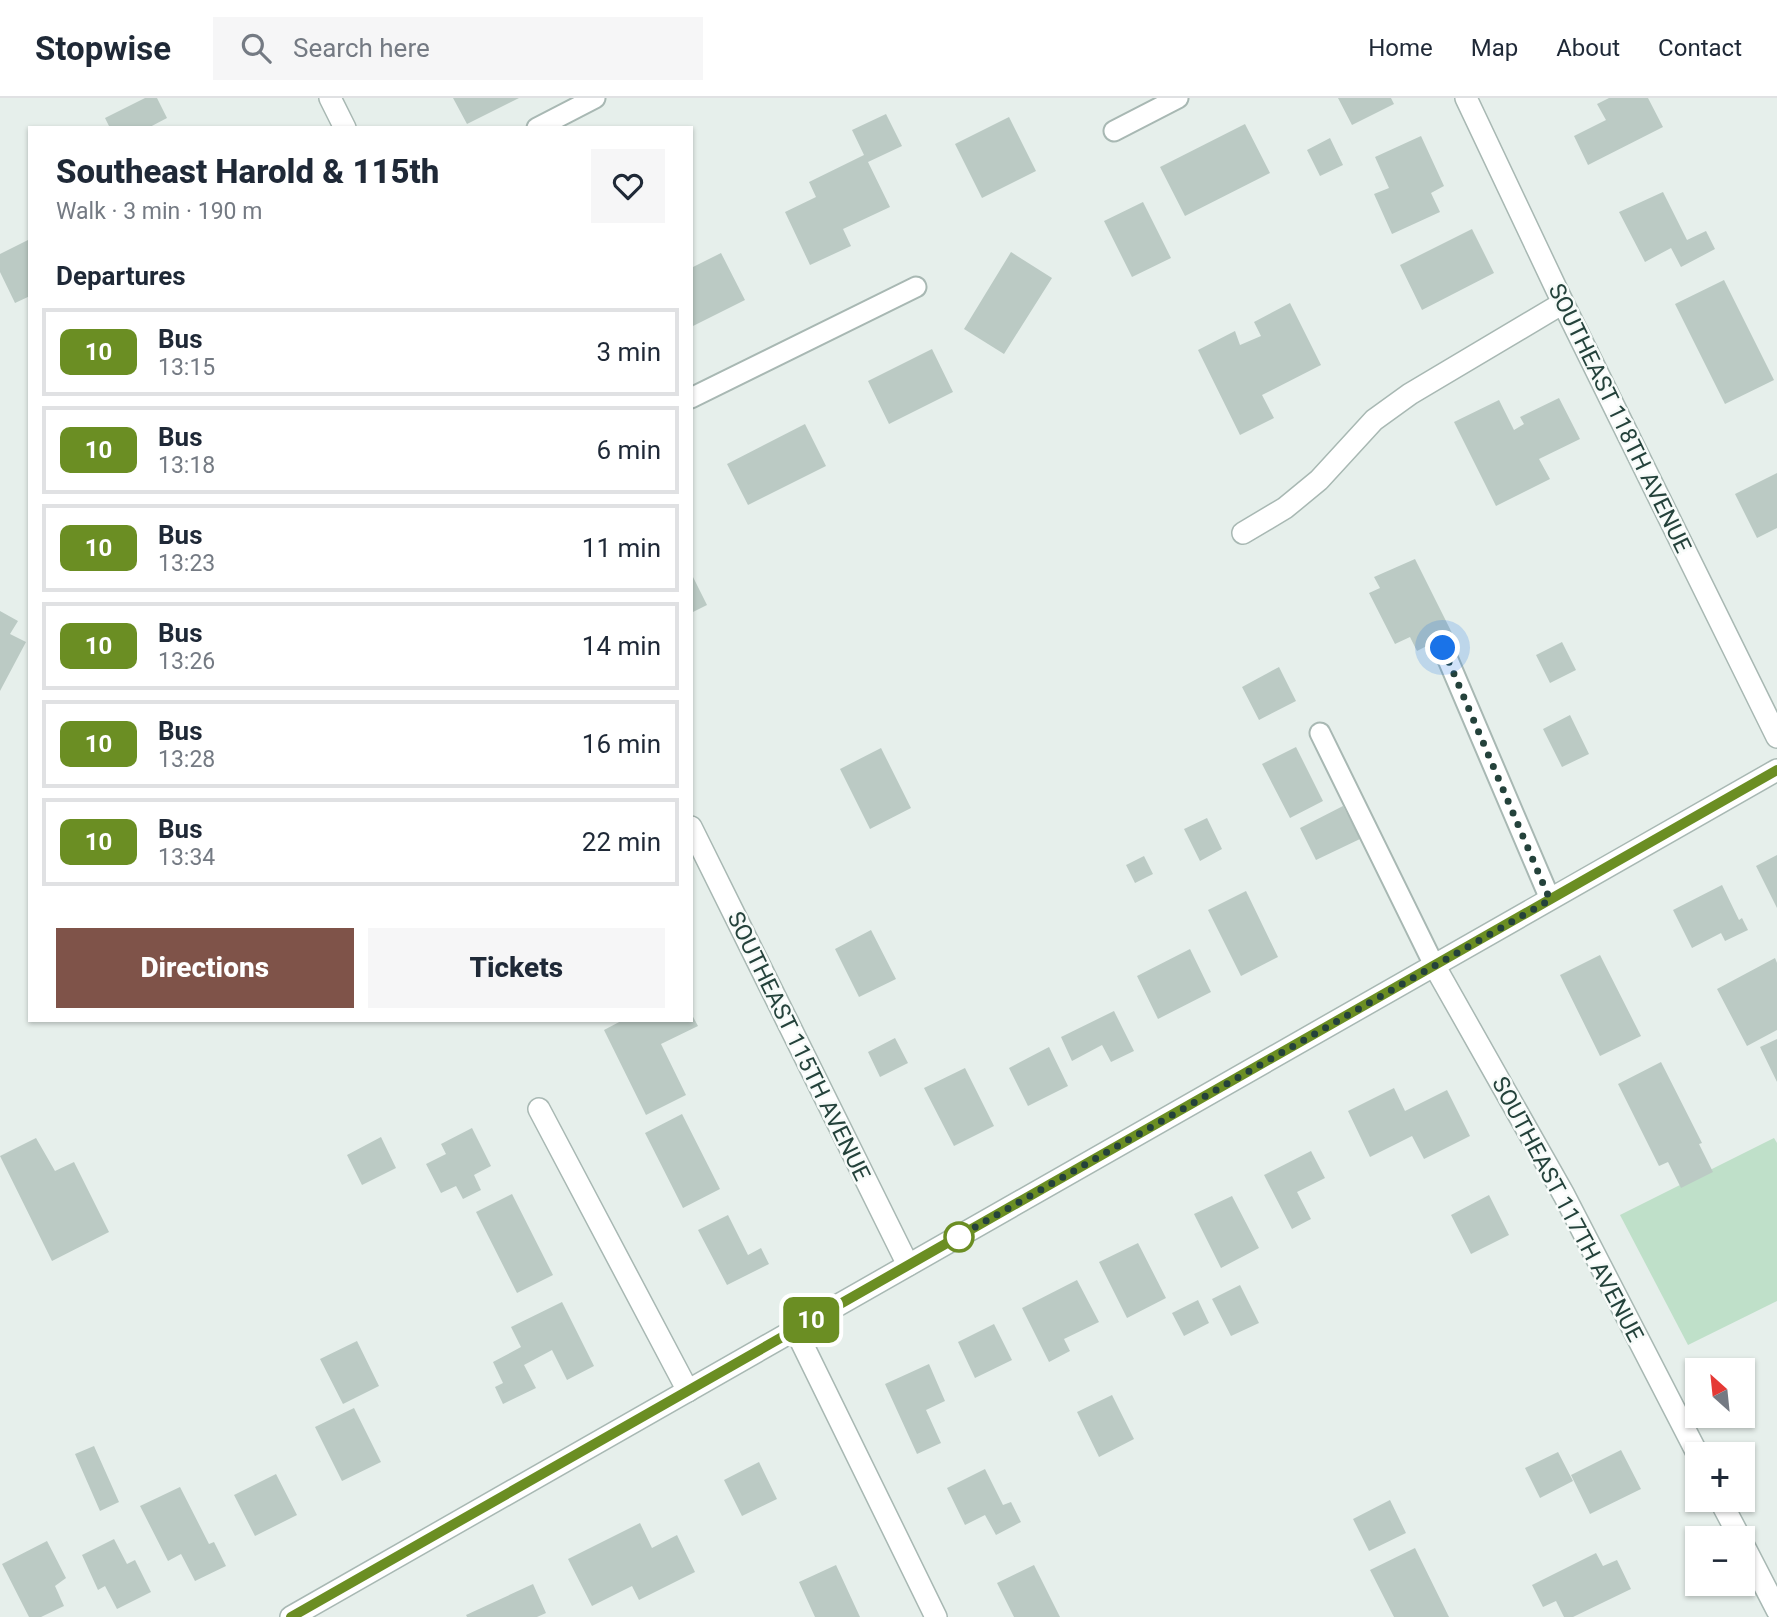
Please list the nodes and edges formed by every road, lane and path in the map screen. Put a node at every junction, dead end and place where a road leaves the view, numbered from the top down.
1 (330, 98) edge
2 (595, 98) edge
3 (1178, 98) edge
4 (1466, 98) edge
5 (344, 126) edge
6 (541, 126) edge
7 (1114, 131) dead end
8 (916, 287) dead end
9 (1563, 303) junction
10 (693, 397) edge
11 (1243, 533) dead end
12 (1443, 648) dead end
13 (1320, 733) dead end
14 (1777, 737) edge
15 (1777, 770) edge
16 (693, 831) edge
17 (1550, 900) junction
18 (1434, 965) junction
19 (539, 1110) dead end
20 (908, 1265) junction
21 (795, 1329) junction
22 (688, 1391) junction
23 (1691, 1442) edge
24 (1755, 1567) edge
25 (1777, 1610) edge
26 (291, 1617) edge
27 (936, 1617) edge

1 - 5 street
2 - 6 lane
3 - 7 lane
4 - 9 street, SOUTHEAST 118TH AVENUE
8 - 10 lane
9 - 11 street
9 - 14 street, SOUTHEAST 118TH AVENUE
12 - 17 lane
13 - 18 lane
15 - 17 street
16 - 20 street, SOUTHEAST 115TH AVENUE
17 - 18 street
18 - 20 street
18 - 23 street, SOUTHEAST 117TH AVENUE
19 - 22 street
20 - 21 street
21 - 22 street
21 - 27 street
22 - 26 street
24 - 25 street

